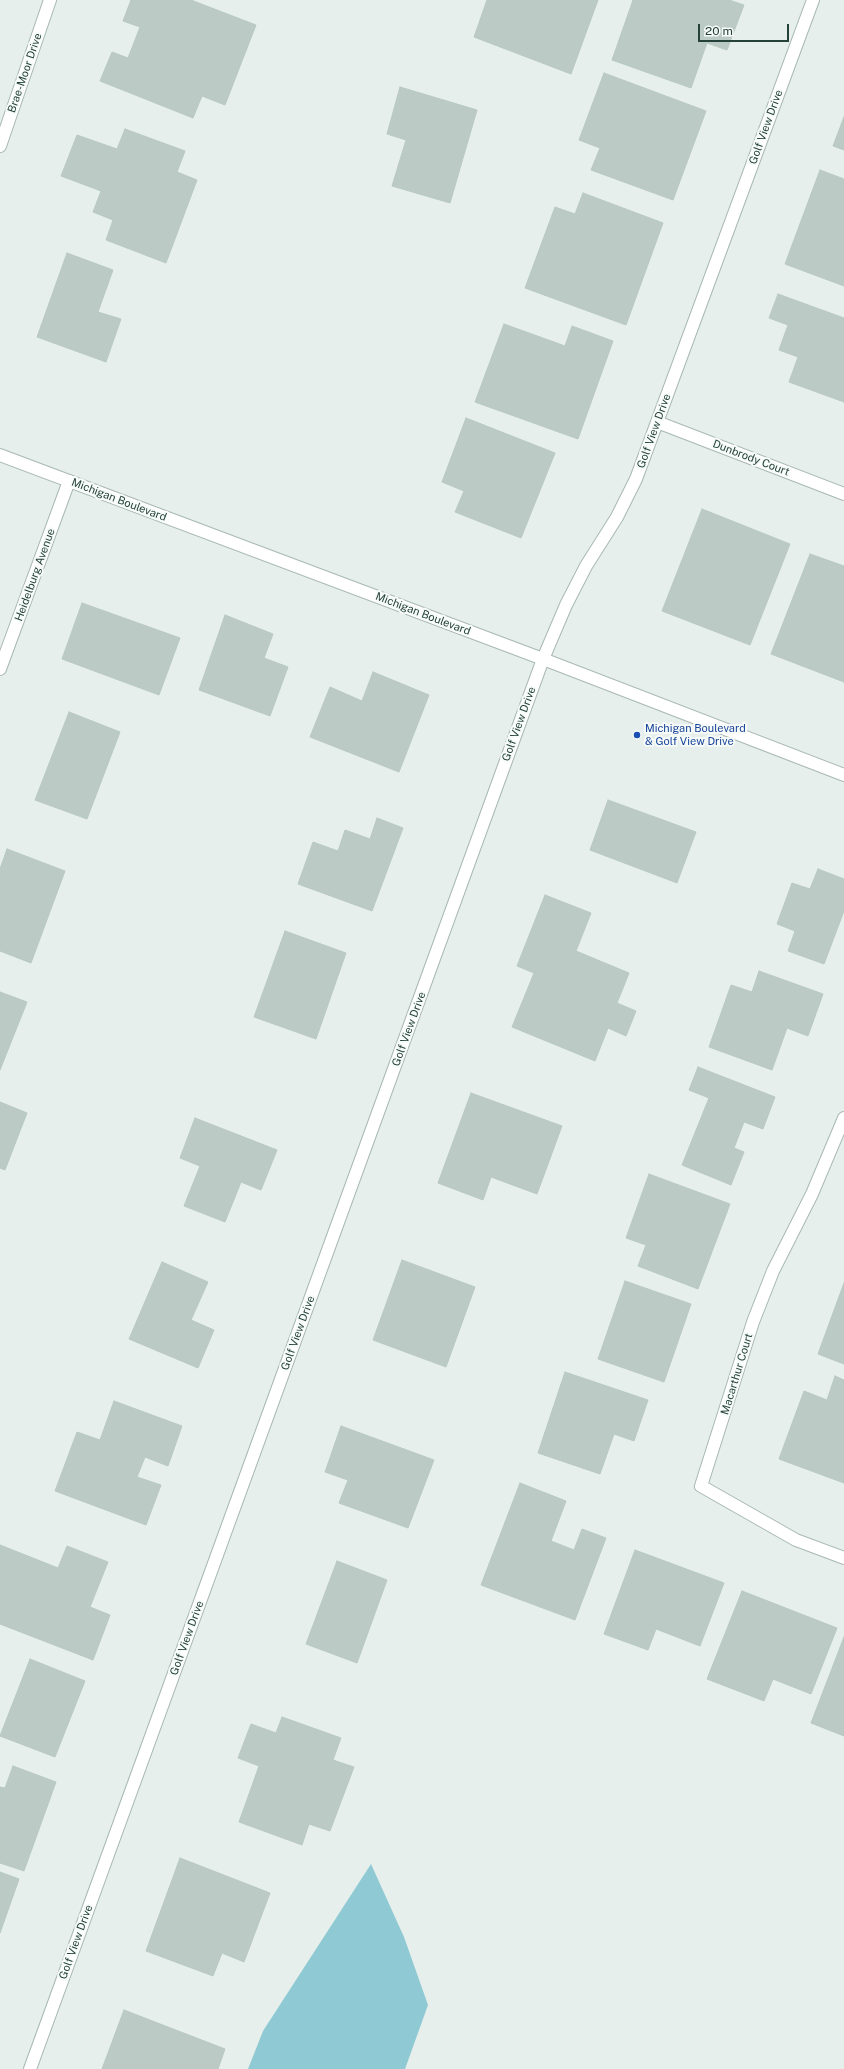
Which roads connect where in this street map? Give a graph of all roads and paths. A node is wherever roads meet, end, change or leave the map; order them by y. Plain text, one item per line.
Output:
1 (50, 0) edge
2 (812, 0) edge
3 (0, 146) edge
4 (657, 422) junction
5 (0, 455) edge
6 (69, 481) junction
7 (844, 494) edge
8 (543, 659) junction
9 (0, 669) edge
10 (844, 775) edge
11 (844, 1118) edge
12 (844, 1558) edge
13 (30, 2069) edge

1 - 3 street, Brae-Moor Drive
2 - 4 street, Golf View Drive
4 - 7 street, Dunbrody Court
4 - 8 street, Golf View Drive
5 - 6 street, Michigan Boulevard
6 - 8 street, Michigan Boulevard
6 - 9 street, Heidelburg Avenue
8 - 10 street, Michigan Boulevard
8 - 13 street, Golf View Drive
11 - 12 street, Macarthur Court

